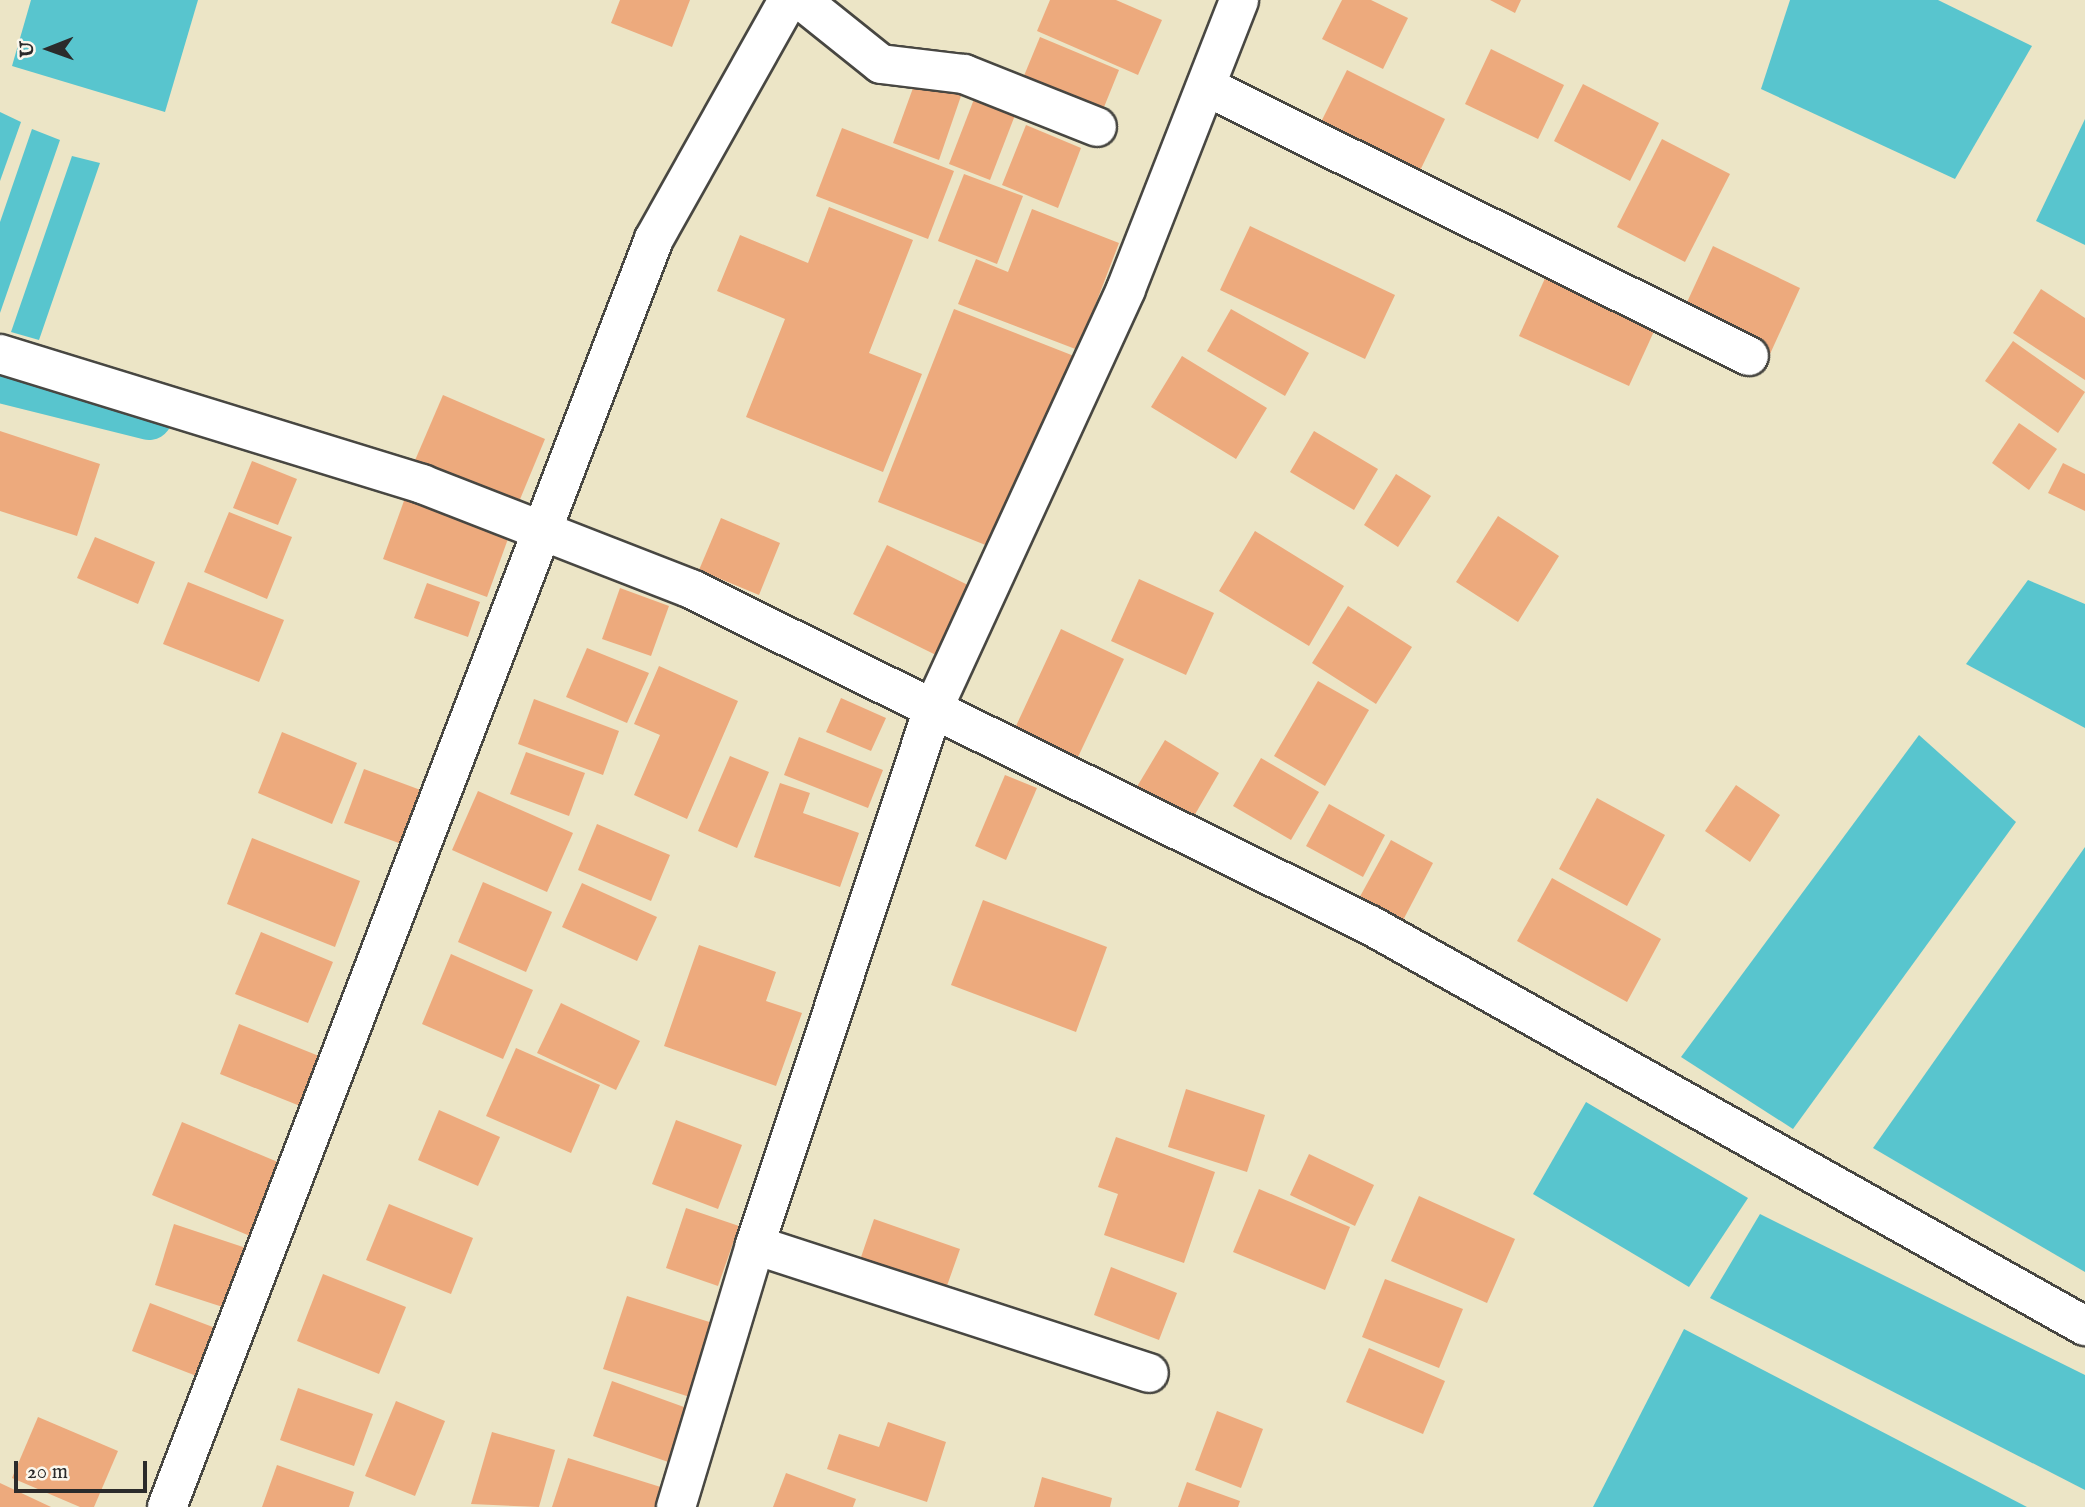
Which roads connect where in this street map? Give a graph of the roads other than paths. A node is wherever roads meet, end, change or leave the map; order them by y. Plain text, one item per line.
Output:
1 (788, 0) edge
2 (801, 0) edge
3 (1239, 0) edge
4 (1207, 87) junction
5 (1097, 127) dead end
6 (0, 354) edge
7 (1748, 356) dead end
8 (538, 533) junction
9 (933, 709) junction
10 (755, 1245) junction
11 (2085, 1326) edge
12 (1149, 1373) dead end
13 (167, 1507) edge
14 (676, 1507) edge

1 - 8 street
2 - 5 street
3 - 4 street
4 - 7 street
4 - 9 street
6 - 8 street
8 - 9 street
8 - 13 street
9 - 10 street
9 - 11 street
10 - 12 street
10 - 14 street

